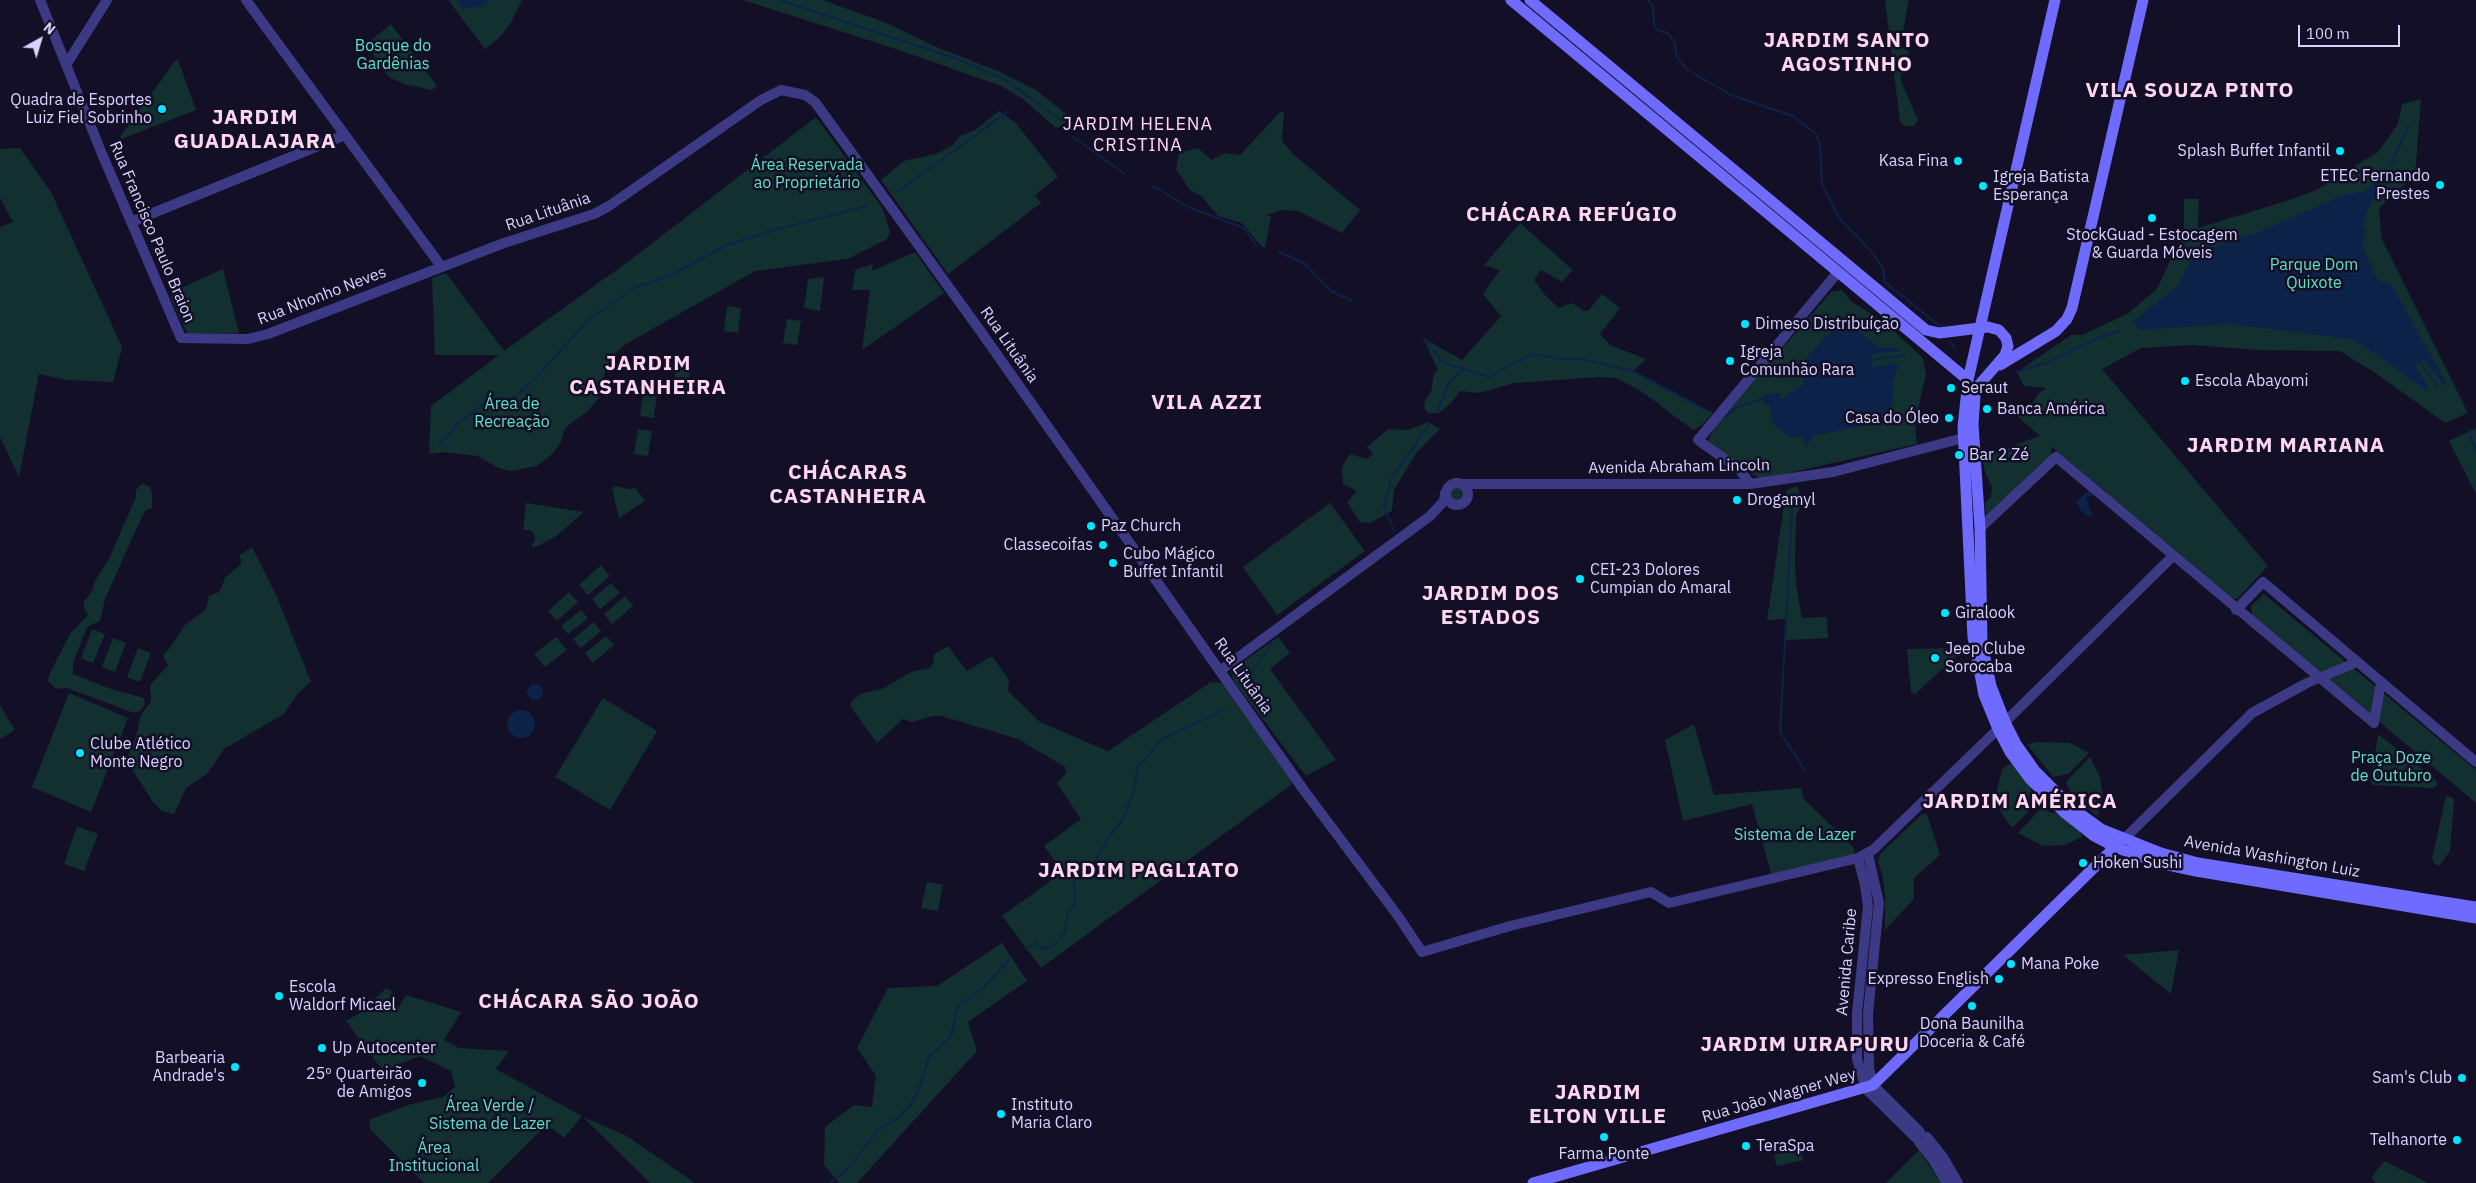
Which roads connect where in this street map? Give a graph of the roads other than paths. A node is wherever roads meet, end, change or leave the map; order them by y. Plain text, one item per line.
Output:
1 (40, 0) edge
2 (107, 0) edge
3 (2055, 0) edge
4 (2143, 0) edge
5 (1523, 2) edge
6 (248, 3) edge
7 (55, 39) junction
8 (79, 43) junction
9 (66, 65) junction
10 (345, 135) junction
11 (131, 222) junction
12 (441, 266) junction
13 (1838, 272) junction
14 (1980, 328) junction
15 (181, 338) joint
16 (1994, 369) junction
17 (1968, 380) junction
18 (1967, 437) junction
19 (1463, 484) junction
20 (1750, 484) junction
21 (1482, 486) junction
22 (1445, 495) junction
23 (1468, 496) junction
24 (1454, 505) junction
25 (1430, 516) junction
26 (1980, 528) junction
27 (2173, 556) junction
28 (2236, 610) junction
29 (2357, 662) junction
30 (1221, 670) junction
31 (2319, 678) junction
32 (2381, 682) junction
33 (2001, 725) junction
34 (2476, 762) edge
35 (2124, 839) junction
36 (2114, 847) junction
37 (1863, 856) junction
38 (2476, 907) edge
39 (2476, 918) edge
40 (1870, 1087) junction
41 (1921, 1137) junction
42 (1533, 1183) edge
43 (1947, 1183) edge
44 (1958, 1183) edge

1 - 7 street, Rua Francisco Paulo Braion
2 - 8 street
3 - 14 main road, Avenida Washington Luiz
4 - 16 main road
5 - 13 main road
5 - 14 main road
6 - 10 street
7 - 8 street
7 - 9 street, Rua Francisco Paulo Braion
8 - 9 street
9 - 11 street, Rua Francisco Paulo Braion
10 - 11 street
10 - 12 street
11 - 15 street, Rua Francisco Paulo Braion
12 - 15 street, Rua Nhonho Neves
12 - 30 street, Rua Lituânia
13 - 17 main road
13 - 20 street
14 - 16 main road, Avenida Washington Luiz
14 - 17 main road, Avenida Washington Luiz
16 - 18 main road, Avenida Washington Luiz
17 - 18 main road, Avenida Washington Luiz
18 - 20 street, Avenida Abraham Lincoln
18 - 26 main road, Avenida Washington Luiz
18 - 33 main road, Avenida Washington Luiz
19 - 21 street, Avenida Abraham Lincoln
19 - 22 street
19 - 23 street
20 - 21 street, Avenida Abraham Lincoln
21 - 23 street
22 - 24 street
22 - 25 street
23 - 24 street
24 - 25 street
25 - 30 street
26 - 27 street
26 - 33 main road, Avenida Washington Luiz
27 - 28 street
27 - 33 street
28 - 29 street
28 - 31 street
29 - 31 street, Rua João Wagner Wey
29 - 32 street
30 - 37 street, Rua Lituânia
31 - 32 street
31 - 35 street, Rua João Wagner Wey
32 - 34 street
33 - 35 main road, Avenida Washington Luiz
33 - 36 main road, Avenida Washington Luiz
33 - 37 street
35 - 36 main road, Rua João Wagner Wey
35 - 38 main road, Avenida Washington Luiz
36 - 39 main road, Avenida Washington Luiz
36 - 40 main road, Rua João Wagner Wey
37 - 40 street, Avenida Caribe
40 - 41 street, Avenida Caribe
40 - 42 main road, Rua João Wagner Wey
41 - 43 street, Avenida Caribe
41 - 44 street, Avenida Caribe

